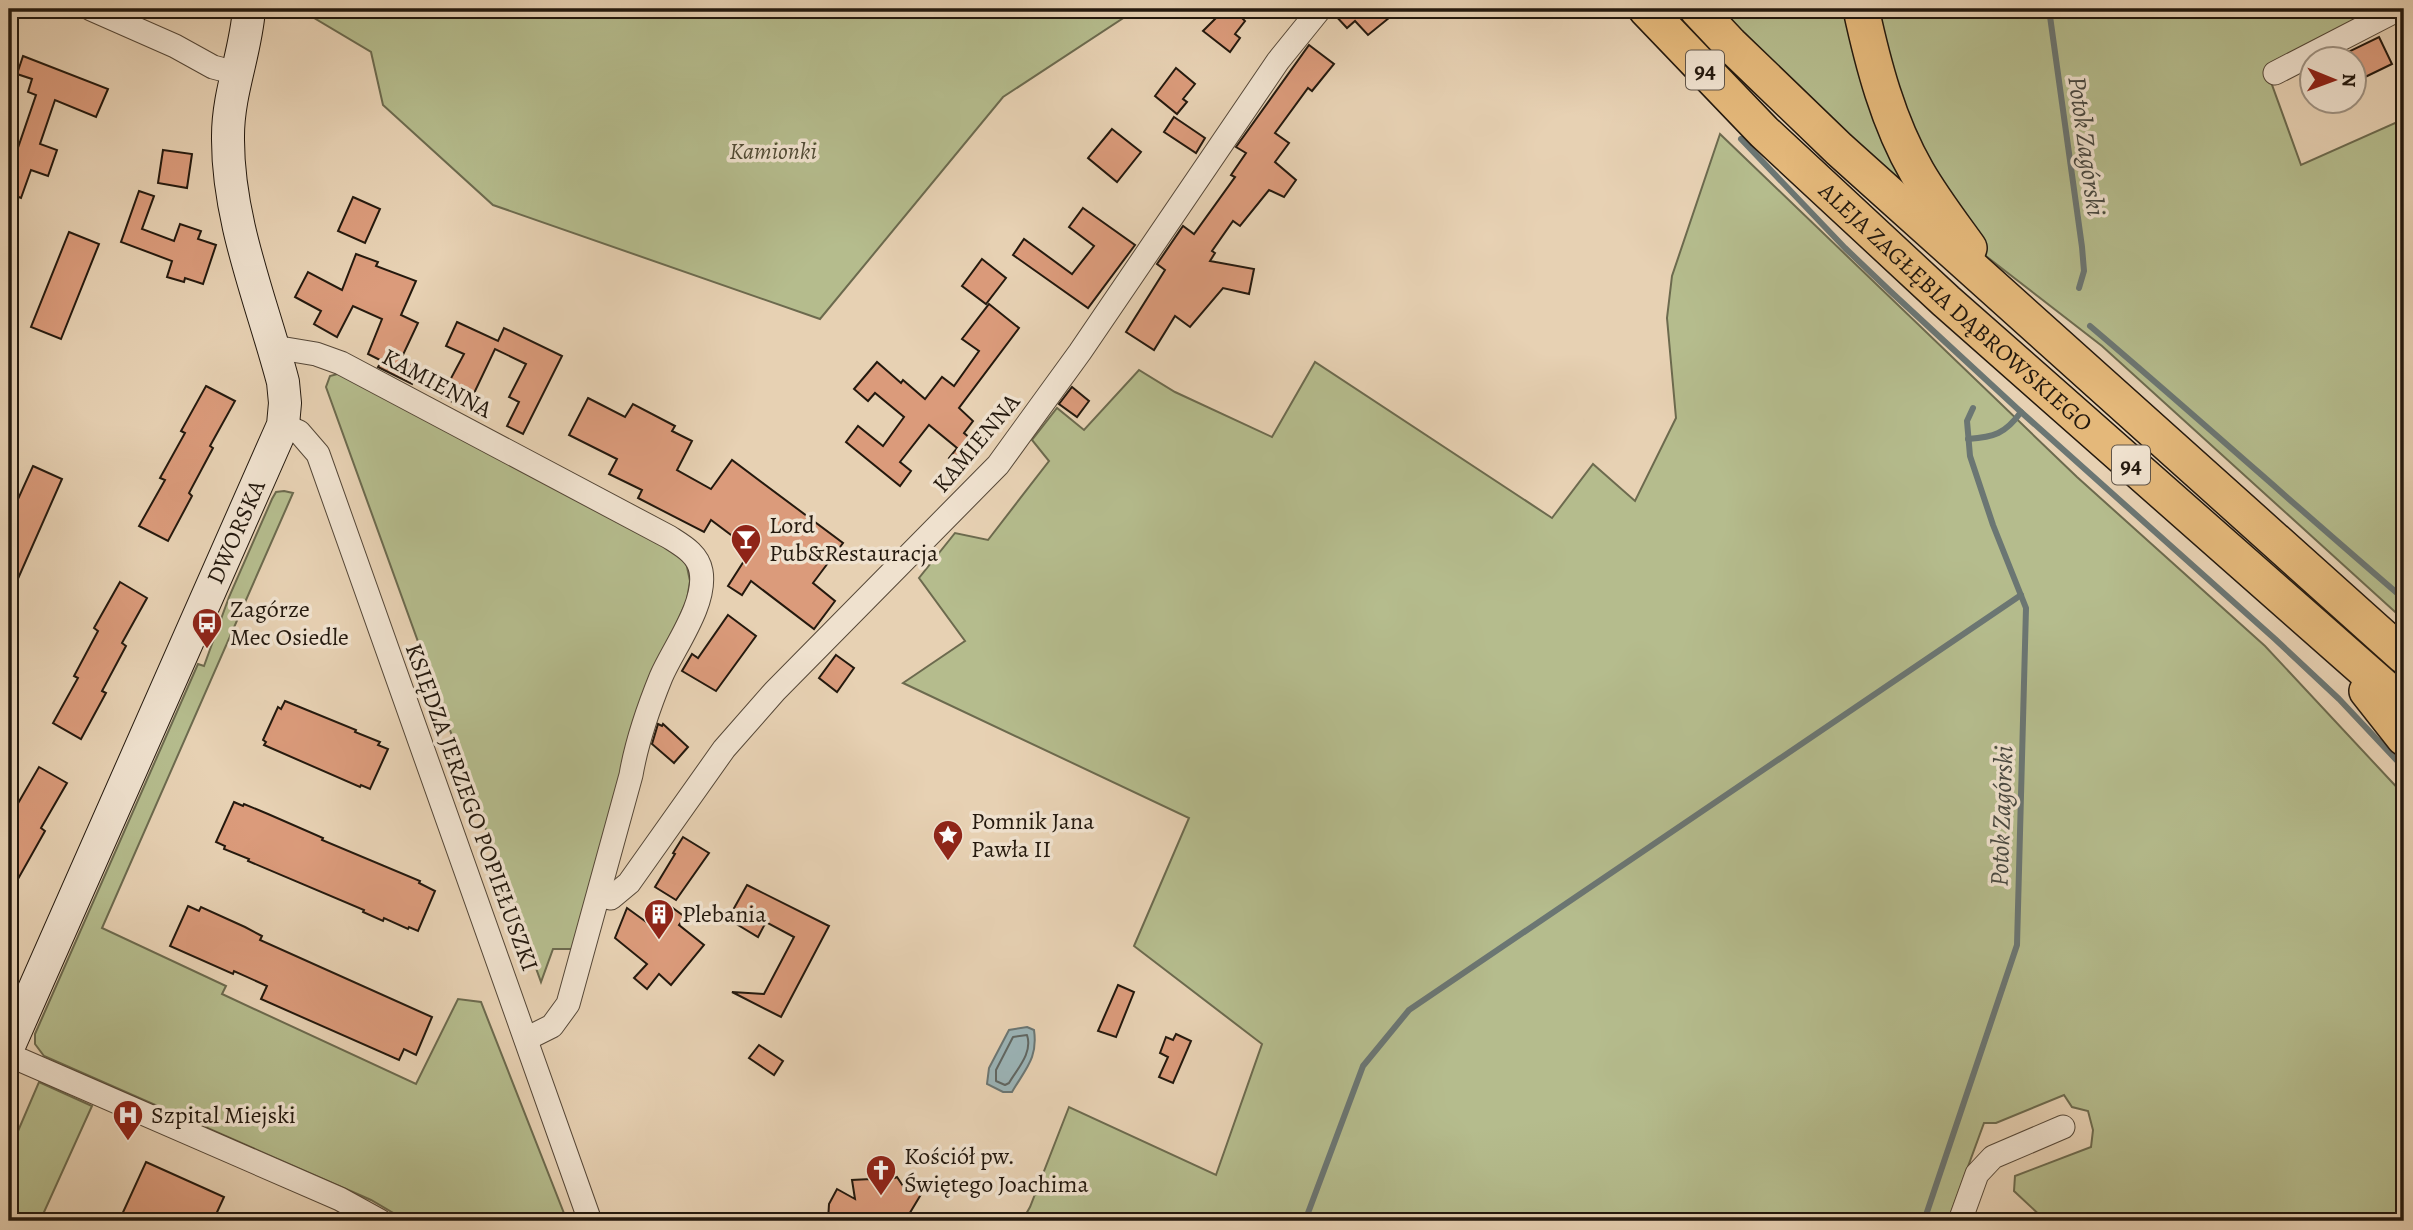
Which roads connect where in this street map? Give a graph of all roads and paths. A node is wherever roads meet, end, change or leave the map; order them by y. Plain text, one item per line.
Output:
1 (91, 9) edge
2 (249, 9) edge
3 (1320, 9) edge
4 (1646, 9) edge
5 (1697, 9) edge
6 (1861, 9) edge
7 (2399, 9) edge
8 (236, 73) junction
9 (2275, 73) dead end
10 (2000, 294) junction
11 (274, 347) junction
12 (283, 425) junction
13 (2317, 628) junction
14 (2375, 631) junction
15 (2404, 647) edge
16 (2404, 656) edge
17 (2404, 705) edge
18 (2404, 738) edge
19 (599, 895) junction
20 (526, 1039) junction
21 (9, 1046) edge
22 (9, 1055) edge
23 (2063, 1127) dead end
24 (380, 1221) edge
25 (590, 1221) edge
26 (1960, 1221) edge

1 - 8 street
2 - 8 street, DWORSKA
3 - 19 street, KAMIENNA
4 - 13 main road, ALEJA ZAGŁĘBIA DĄBROWSKIEGO / 94
5 - 10 main road, ALEJA ZAGŁĘBIA DĄBROWSKIEGO / 94
6 - 10 main road
7 - 9 street
8 - 11 street, DWORSKA
10 - 14 main road, ALEJA ZAGŁĘBIA DĄBROWSKIEGO / 94
11 - 12 street, DWORSKA
11 - 19 street, KAMIENNA
12 - 20 street, KSIĘDZA JERZEGO POPIEŁUSZKI
12 - 21 street, DWORSKA
13 - 17 main road, ALEJA ZAGŁĘBIA DĄBROWSKIEGO / 94
13 - 18 main road
14 - 15 main road
14 - 16 main road, ALEJA ZAGŁĘBIA DĄBROWSKIEGO / 94
19 - 20 street, KAMIENNA
20 - 25 street, KSIĘDZA JERZEGO POPIEŁUSZKI
22 - 24 street
23 - 26 street

